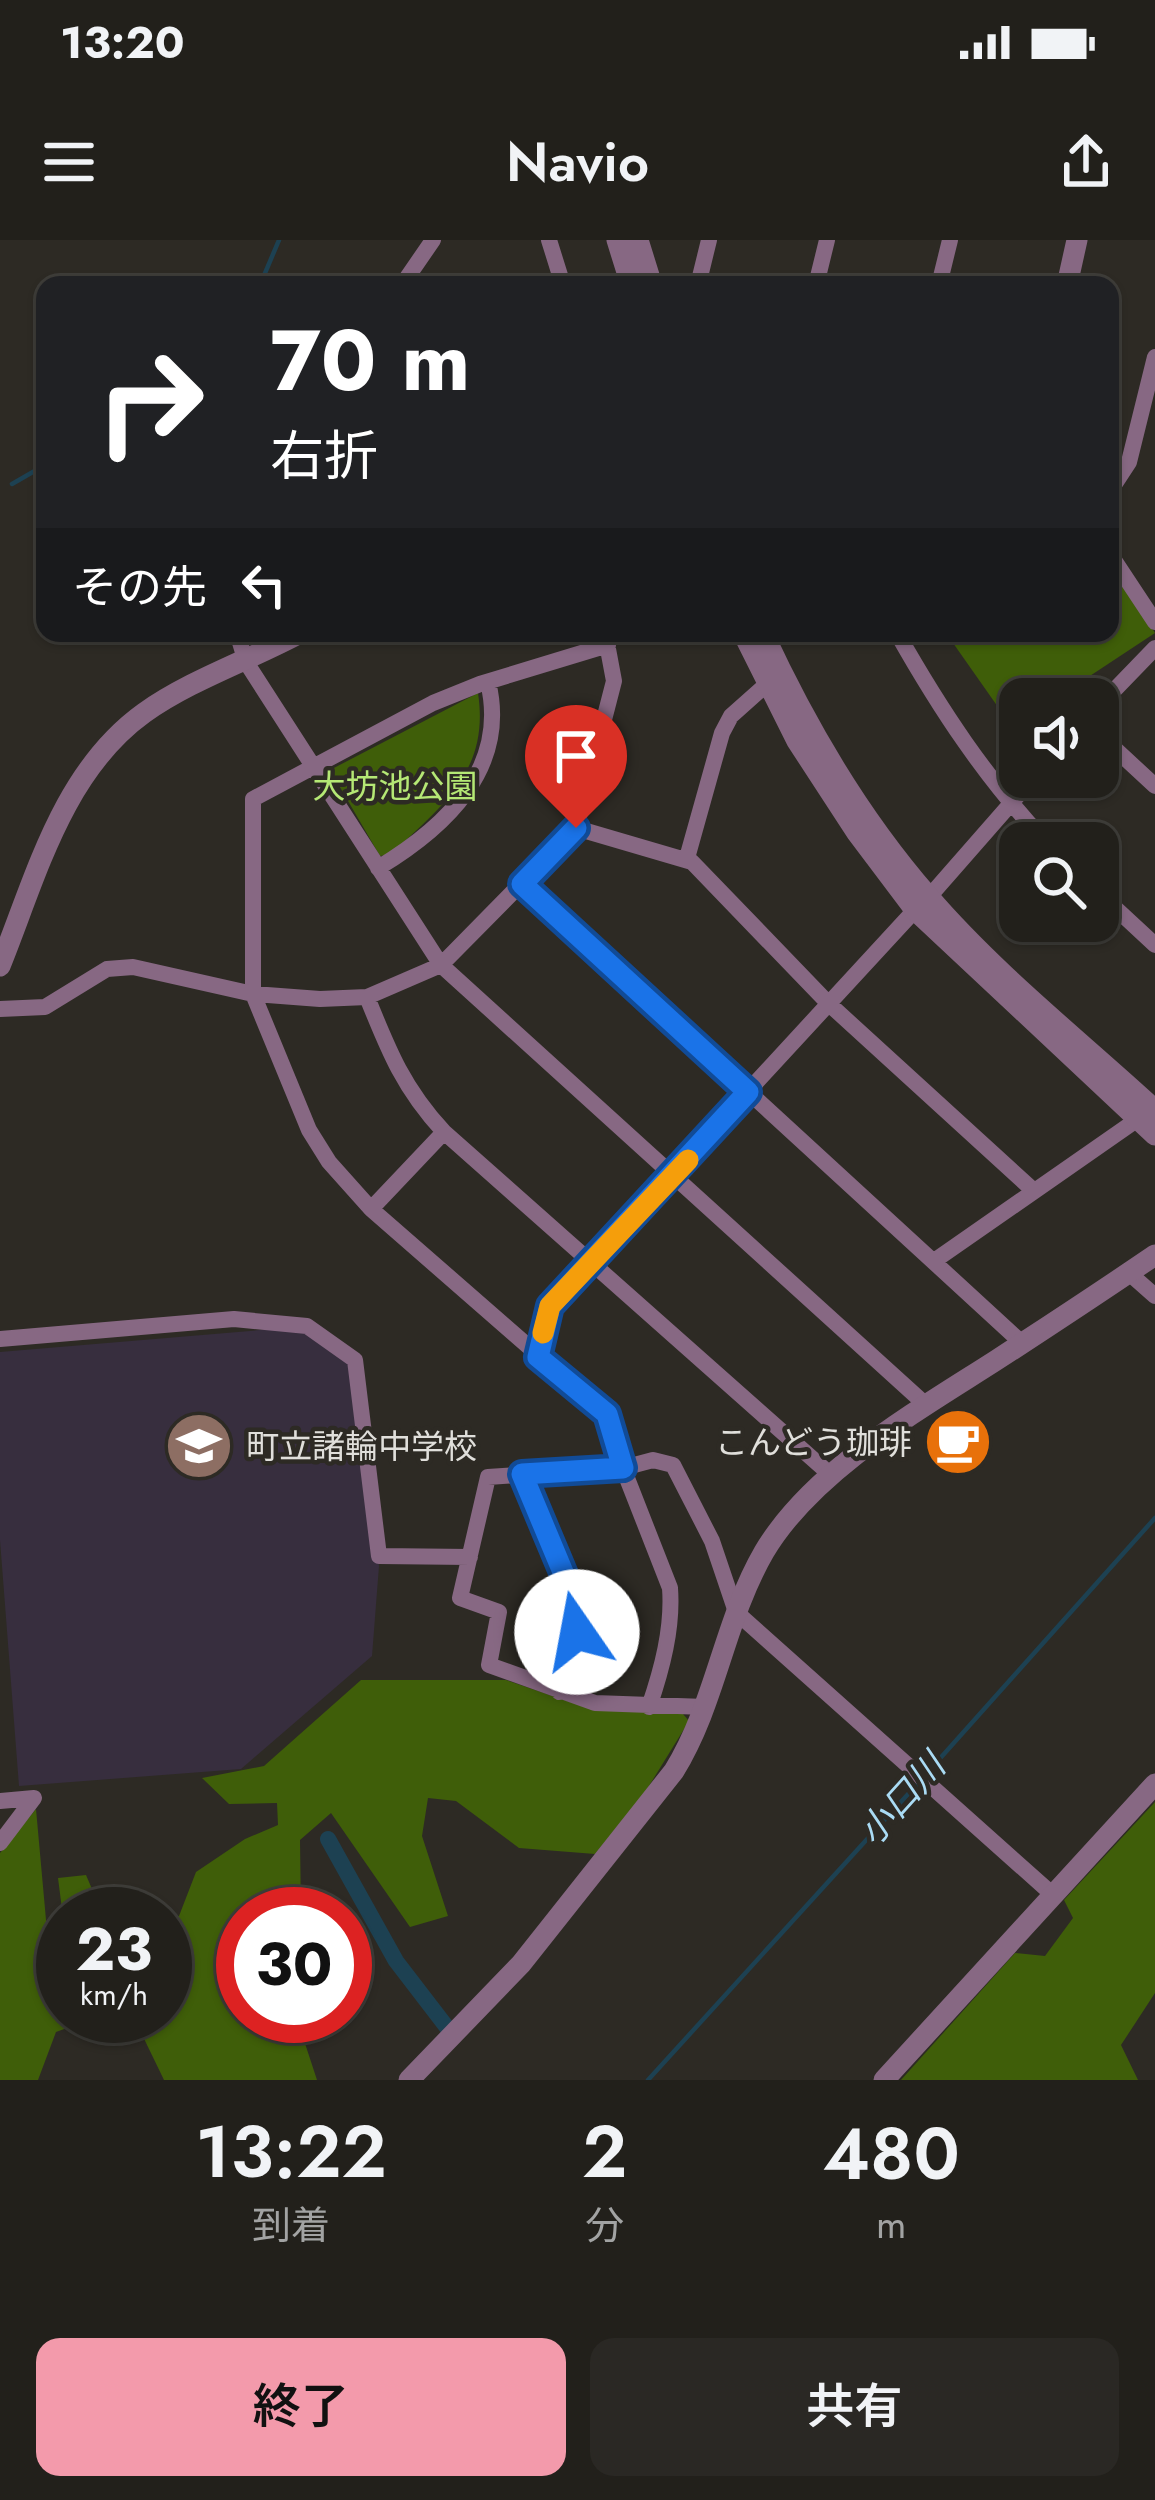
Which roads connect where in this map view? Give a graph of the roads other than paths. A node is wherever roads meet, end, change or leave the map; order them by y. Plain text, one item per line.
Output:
1 (433, 240) edge
2 (548, 240) edge
3 (617, 240) edge
4 (638, 240) edge
5 (709, 240) edge
6 (826, 240) edge
7 (950, 240) edge
8 (1077, 240) edge
9 (408, 276) edge
10 (559, 276) edge
11 (628, 276) edge
12 (649, 276) edge
13 (700, 276) edge
14 (818, 276) edge
15 (941, 276) edge
16 (1068, 276) edge
17 (1155, 357) edge
18 (1119, 477) edge
19 (1119, 568) edge
20 (1155, 622) edge
21 (240, 642) edge
22 (283, 642) edge
23 (598, 642) edge
24 (607, 642) edge
25 (746, 642) edge
26 (768, 642) edge
27 (902, 642) edge
28 (1155, 648) edge
29 (246, 662) junction
30 (488, 682) junction
31 (767, 684) junction
32 (1119, 685) edge
33 (1119, 753) edge
34 (311, 766) junction
35 (1155, 786) edge
36 (1015, 798) edge
37 (1010, 804) junction
38 (1027, 822) edge
39 (576, 828) junction
40 (687, 858) junction
41 (377, 868) junction
42 (522, 884) junction
43 (922, 904) junction
44 (1119, 912) edge
45 (1155, 945) edge
46 (441, 964) junction
47 (0, 966) edge
48 (253, 994) junction
49 (367, 998) junction
50 (828, 1003) junction
51 (0, 1009) edge
52 (748, 1092) junction
53 (1151, 1115) edge
54 (444, 1132) junction
55 (673, 1177) junction
56 (1034, 1191) junction
57 (371, 1209) junction
58 (1155, 1255) edge
59 (934, 1261) junction
60 (593, 1264) junction
61 (1129, 1273) junction
62 (1155, 1296) edge
63 (0, 1339) edge
64 (1022, 1343) junction
65 (538, 1357) junction
66 (926, 1405) junction
67 (623, 1468) junction
68 (522, 1474) junction
69 (832, 1475) junction
70 (470, 1557) junction
71 (736, 1612) junction
72 (559, 1691) junction
73 (649, 1707) junction
74 (705, 1707) junction
75 (1155, 1784) edge
76 (0, 1801) edge
77 (0, 1843) edge
78 (1052, 1894) junction
79 (409, 2080) edge
80 (884, 2080) edge

1 - 9 street
2 - 10 street
3 - 11 street
4 - 12 street
5 - 13 street
6 - 14 street
7 - 15 street
8 - 16 street
17 - 18 street
19 - 20 street
21 - 29 street
22 - 29 street
23 - 30 street
24 - 39 street
25 - 31 street
26 - 43 street
27 - 37 street
28 - 32 street
29 - 34 street
29 - 47 street
30 - 34 street
30 - 41 street
31 - 40 street
31 - 43 street
33 - 35 street
34 - 41 street
34 - 48 street
36 - 37 street
37 - 38 street
37 - 43 street
39 - 40 street
39 - 42 street
40 - 50 street
41 - 46 street
42 - 46 street
42 - 52 street
43 - 50 street
43 - 53 street
44 - 45 street
46 - 49 street
46 - 55 street
48 - 49 street
48 - 51 street
48 - 57 street
49 - 54 street
50 - 52 street
50 - 56 street
52 - 55 street
52 - 59 street
53 - 56 street
54 - 57 street
54 - 60 street
55 - 60 street
55 - 66 street
56 - 59 street
57 - 65 street
58 - 61 street
59 - 64 street
60 - 65 street
60 - 69 street
61 - 62 street
61 - 64 street
63 - 70 street
64 - 66 street
65 - 67 street
66 - 69 street
67 - 68 street
67 - 71 street
67 - 73 street
68 - 70 street
68 - 72 street
69 - 71 street
70 - 72 street
71 - 74 street
71 - 78 street
72 - 73 street
73 - 74 street
74 - 79 street
75 - 78 street
76 - 77 street
78 - 80 street

